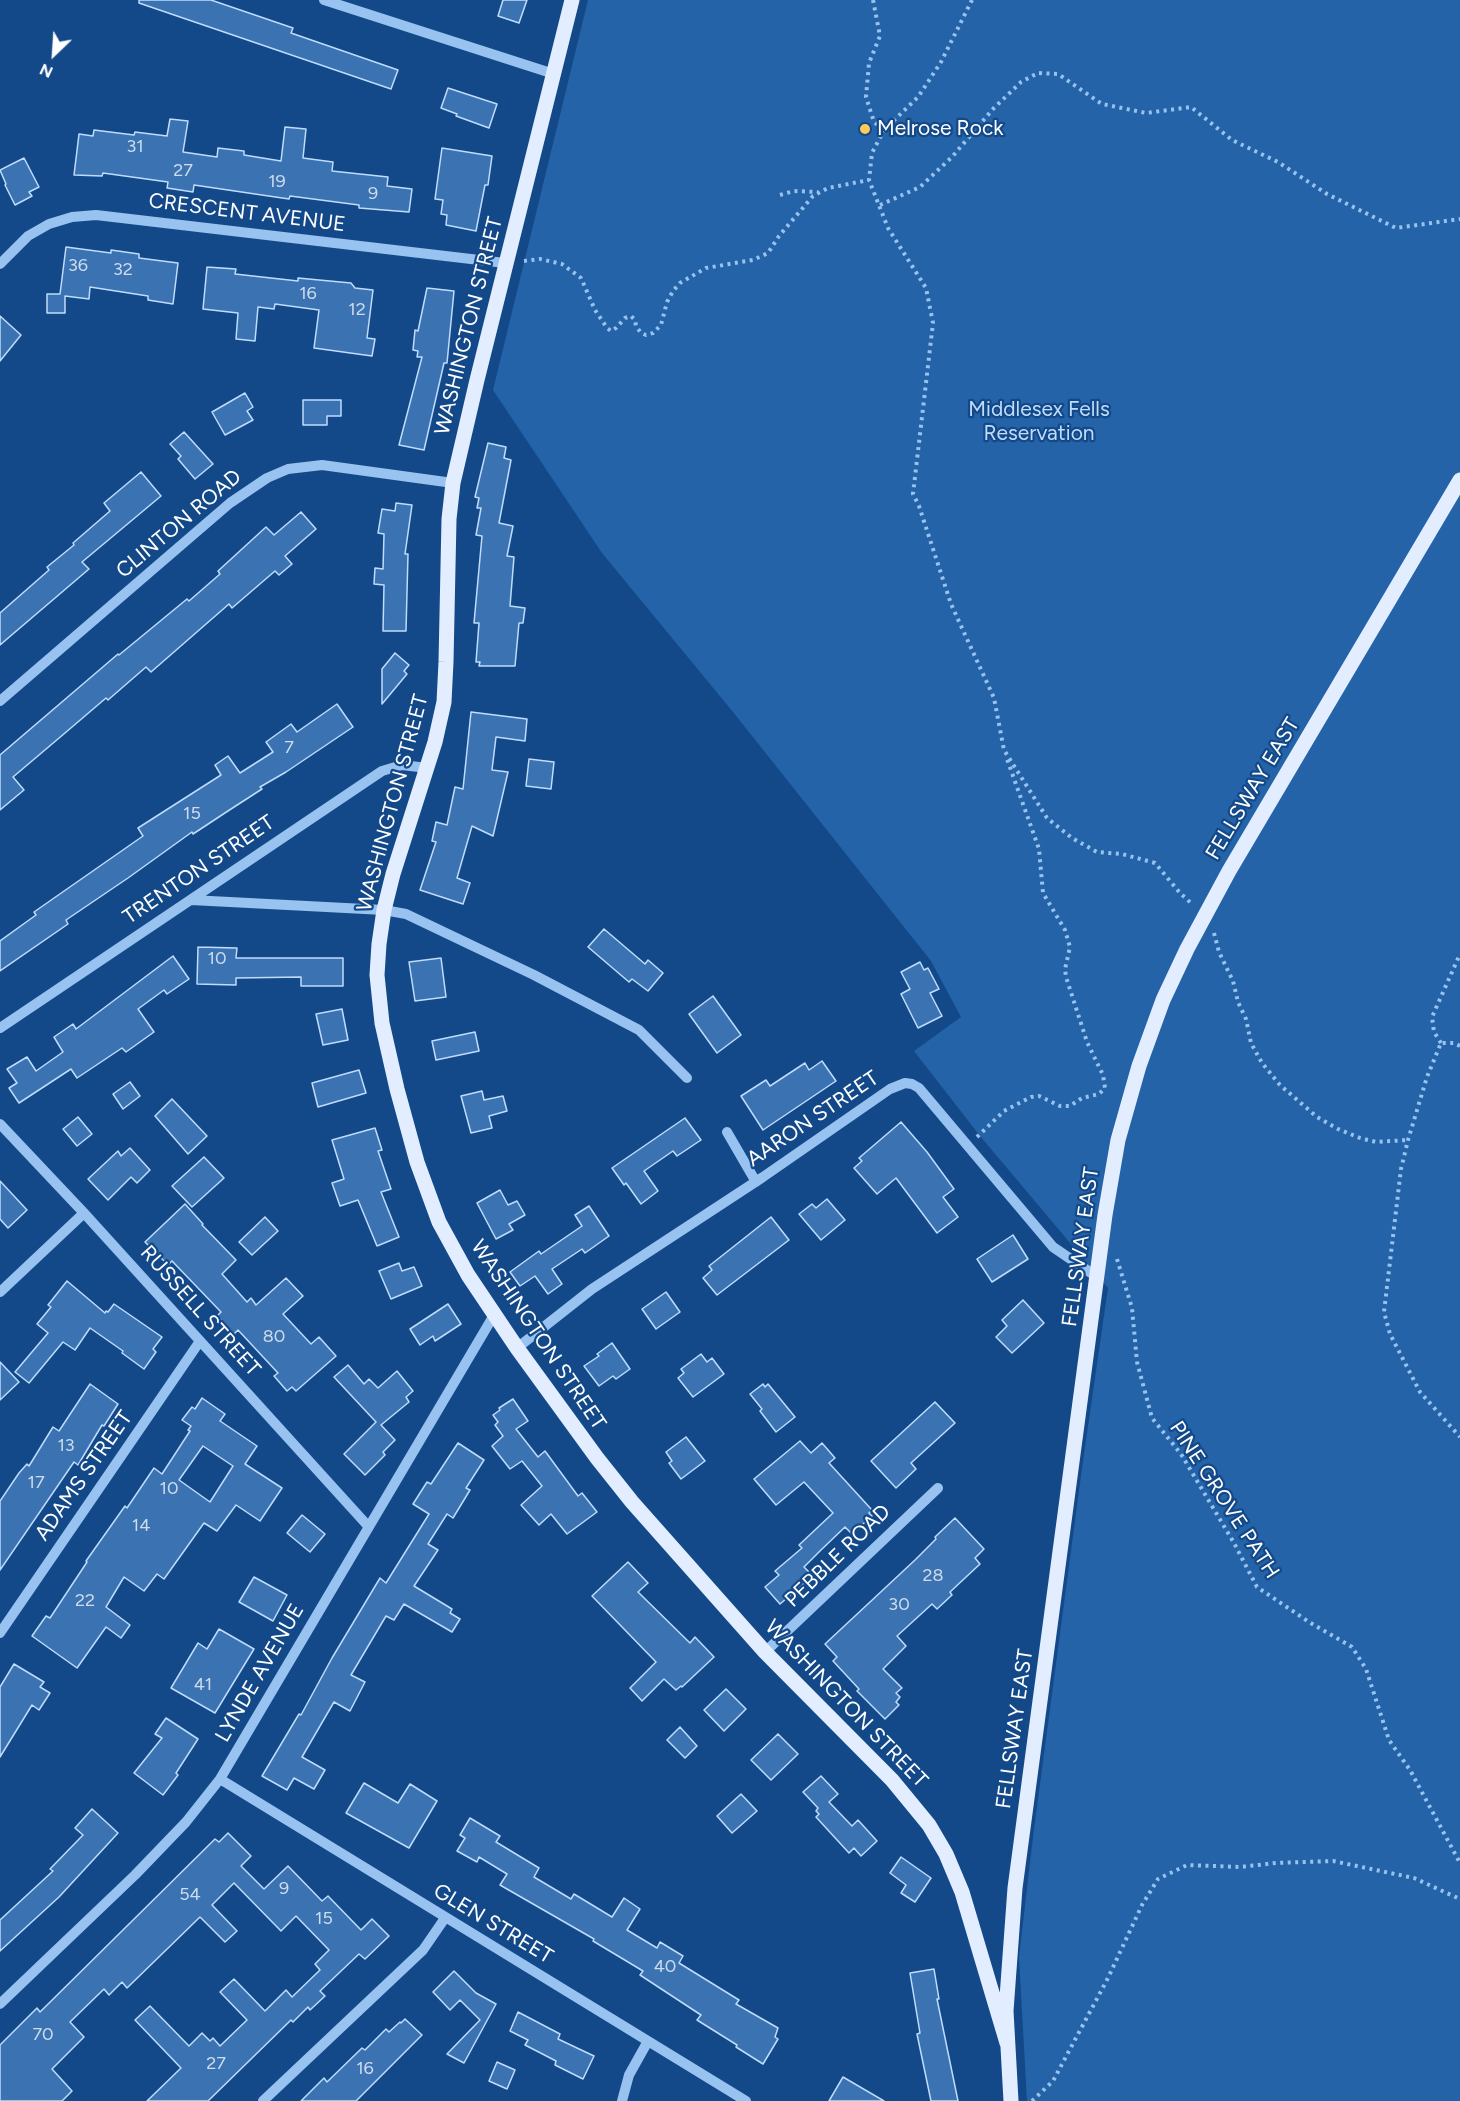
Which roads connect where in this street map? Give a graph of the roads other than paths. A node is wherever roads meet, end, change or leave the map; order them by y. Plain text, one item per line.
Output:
1 (324, 0) edge
2 (572, 0) edge
3 (554, 74) junction
4 (0, 264) edge
5 (506, 264) junction
6 (1460, 480) edge
7 (453, 483) junction
8 (0, 701) edge
9 (427, 768) junction
10 (190, 900) junction
11 (384, 910) junction
12 (0, 1028) edge
13 (687, 1078) dead end
14 (0, 1124) edge
15 (727, 1132) dead end
16 (756, 1182) junction
17 (84, 1213) junction
18 (1097, 1277) junction
19 (0, 1292) edge
20 (494, 1315) junction
21 (200, 1341) junction
22 (517, 1348) junction
23 (938, 1488) dead end
24 (368, 1526) junction
25 (0, 1634) edge
26 (765, 1652) junction
27 (220, 1779) junction
28 (445, 1918) junction
29 (0, 2004) edge
30 (648, 2041) junction
31 (1006, 2043) junction
32 (263, 2101) edge
33 (622, 2101) edge
34 (746, 2101) edge
35 (1011, 2101) edge

1 - 3 street
2 - 3 main road, WASHINGTON STREET
3 - 5 main road, WASHINGTON STREET
4 - 5 street, CRESCENT AVENUE
5 - 7 main road, WASHINGTON STREET
6 - 18 main road, FELLSWAY EAST
7 - 8 street, CLINTON ROAD
7 - 9 main road, WASHINGTON STREET
9 - 10 street, TRENTON STREET
9 - 11 main road, WASHINGTON STREET
10 - 11 street
10 - 12 street, TRENTON STREET
11 - 13 street
11 - 20 main road, WASHINGTON STREET
14 - 17 street, RUSSELL STREET
15 - 16 street
16 - 18 street, AARON STREET
16 - 22 street, AARON STREET
17 - 19 street
17 - 21 street, RUSSELL STREET
18 - 31 main road, FELLSWAY EAST
20 - 22 main road, WASHINGTON STREET
20 - 24 street, LYNDE AVENUE
21 - 24 street, RUSSELL STREET
21 - 25 street, ADAMS STREET
22 - 26 main road, WASHINGTON STREET
23 - 26 street, PEBBLE ROAD
24 - 27 street, LYNDE AVENUE
26 - 31 main road, WASHINGTON STREET
27 - 28 street, GLEN STREET
27 - 29 street, LYNDE AVENUE
28 - 30 street, GLEN STREET
28 - 32 street
30 - 33 street
30 - 34 street, GLEN STREET
31 - 35 main road, FELLSWAY EAST

